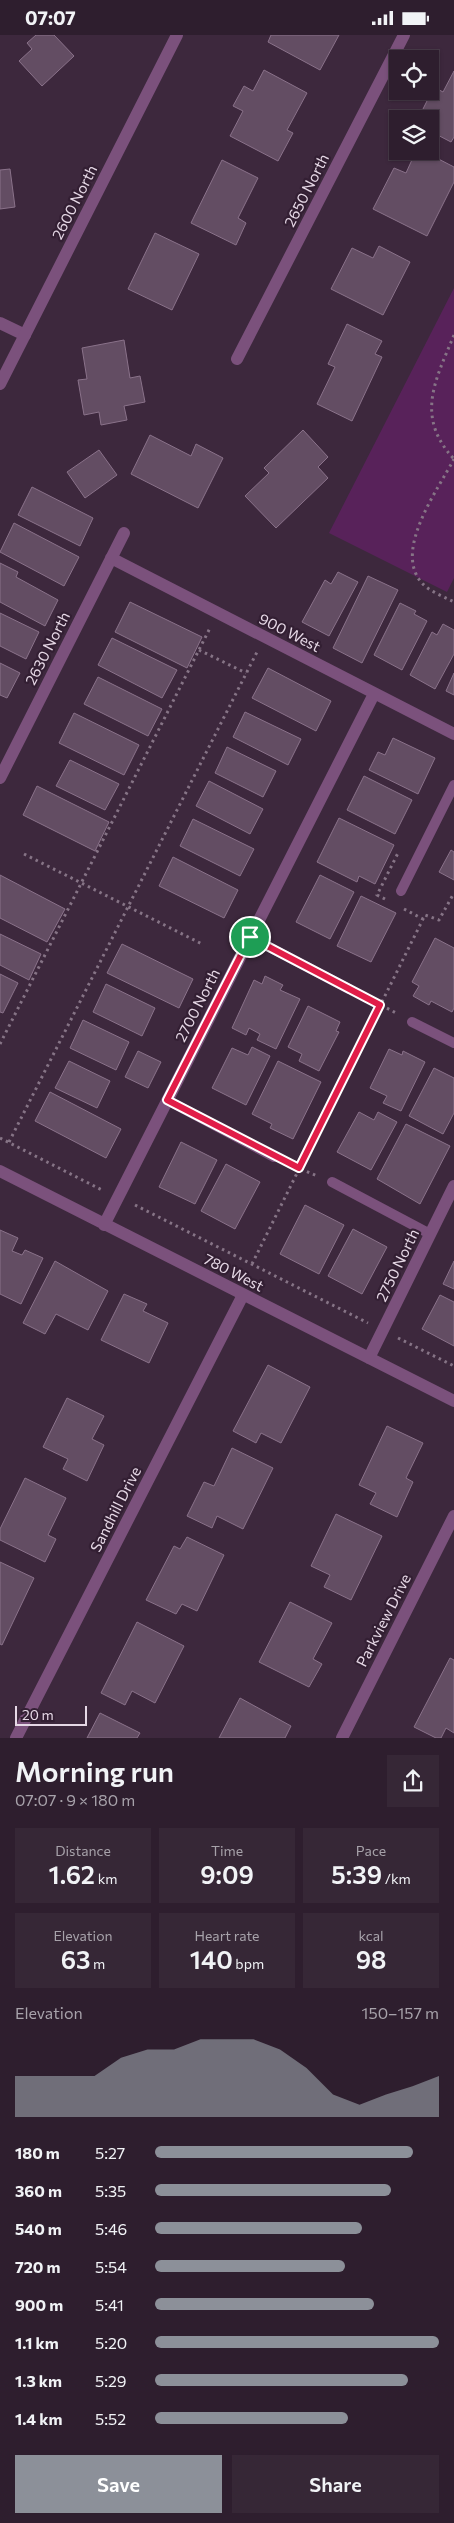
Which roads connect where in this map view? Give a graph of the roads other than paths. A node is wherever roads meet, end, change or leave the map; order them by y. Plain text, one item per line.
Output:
1 (177, 35) edge
2 (404, 35) edge
3 (0, 323) edge
4 (25, 335) junction
5 (237, 359) dead end
6 (0, 384) edge
7 (124, 533) dead end
8 (111, 558) junction
9 (374, 694) junction
10 (454, 734) edge
11 (0, 778) edge
12 (454, 785) edge
13 (400, 891) dead end
14 (250, 937) junction
15 (349, 989) road end
16 (412, 1021) road end
17 (454, 1043) edge
18 (167, 1100) junction
19 (274, 1157) road end
20 (0, 1171) edge
21 (332, 1183) road end
22 (454, 1186) edge
23 (104, 1225) junction
24 (430, 1234) junction
25 (243, 1295) junction
26 (369, 1358) junction
27 (454, 1401) edge
28 (454, 1516) edge
29 (16, 1738) edge
30 (342, 1738) edge

1 - 4 street, 2600 North
2 - 5 street, 2650 North
3 - 4 street
4 - 6 street, 2600 North
7 - 8 street, 2630 North
8 - 9 street, 900 West
8 - 11 street, 2630 North
9 - 10 street, 900 West
9 - 14 street, 2700 North
12 - 13 lane
14 - 15 lane
14 - 18 street, 2700 North
16 - 17 lane
18 - 19 lane
18 - 23 street, 2700 North
20 - 23 street, 780 West
21 - 24 lane
22 - 24 street, 2750 North
23 - 25 street, 780 West
24 - 26 street, 2750 North
25 - 26 street, 780 West
25 - 29 street, Sandhill Drive
26 - 27 street, 780 West
28 - 30 street, Parkview Drive

